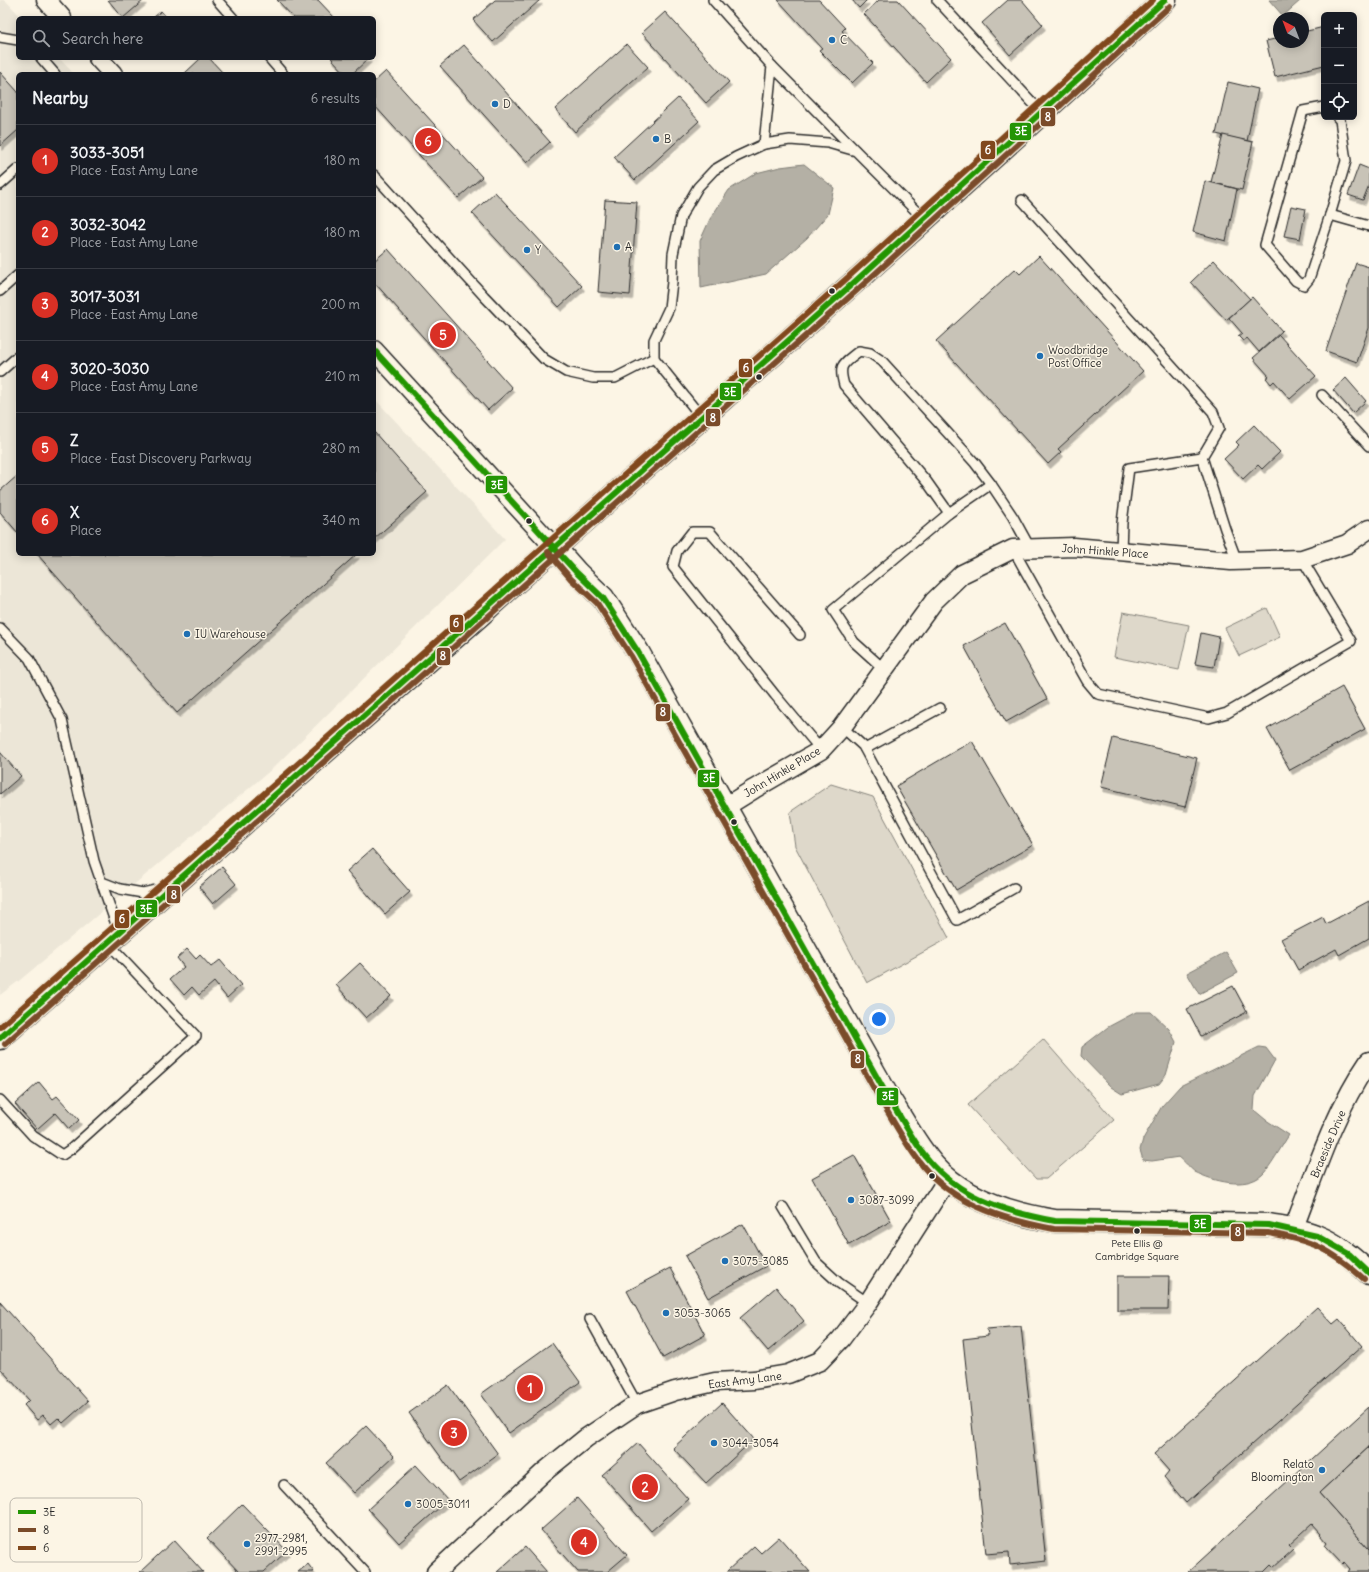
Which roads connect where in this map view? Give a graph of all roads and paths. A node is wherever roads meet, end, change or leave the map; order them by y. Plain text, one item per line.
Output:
1 (46, 0) edge
2 (217, 0) edge
3 (713, 0) edge
4 (937, 0) edge
5 (1165, 0) edge
6 (60, 16) edge
7 (231, 16) edge
8 (0, 37) edge
9 (16, 40) edge
10 (43, 60) edge
11 (100, 60) edge
12 (271, 60) edge
13 (772, 66) junction
14 (53, 72) edge
15 (111, 72) edge
16 (281, 72) edge
17 (1321, 108) edge
18 (1042, 113) junction
19 (1340, 120) edge
20 (764, 144) junction
21 (856, 151) junction
22 (16, 171) edge
23 (376, 177) edge
24 (0, 185) edge
25 (1022, 200) dead end
26 (1330, 216) junction
27 (924, 220) junction
28 (1369, 226) edge
29 (16, 277) edge
30 (0, 291) edge
31 (376, 352) edge
32 (16, 358) edge
33 (654, 358) junction
34 (0, 372) edge
35 (1322, 395) dead end
36 (702, 418) junction
37 (1369, 446) edge
38 (1202, 457) junction
39 (991, 484) junction
40 (949, 513) junction
41 (1369, 529) edge
42 (554, 547) junction
43 (1021, 548) junction
44 (1121, 551) junction
45 (1302, 559) junction
46 (1237, 561) junction
47 (0, 628) edge
48 (800, 635) dead end
49 (884, 670) junction
50 (940, 708) dead end
51 (842, 727) junction
52 (865, 749) junction
53 (821, 750) junction
54 (725, 808) junction
55 (102, 882) junction
56 (172, 886) junction
57 (1014, 888) dead end
58 (114, 938) junction
59 (0, 1038) edge
60 (1369, 1061) edge
61 (0, 1100) edge
62 (948, 1178) junction
63 (783, 1207) dead end
64 (1293, 1230) junction
65 (1369, 1273) edge
66 (868, 1303) junction
67 (590, 1319) dead end
68 (637, 1404) junction
69 (284, 1485) dead end
70 (365, 1572) edge
71 (436, 1572) edge

1 - 6 street
2 - 7 lane
3 - 13 lane
4 - 18 lane
5 - 18 main road
8 - 9 lane
10 - 14 lane
11 - 15 street
12 - 16 lane
13 - 20 lane
13 - 21 lane
17 - 26 lane
18 - 27 main road
19 - 26 lane
20 - 21 lane
20 - 33 lane
21 - 27 lane
22 - 24 lane
23 - 33 lane
25 - 38 lane
26 - 28 lane
27 - 36 main road
29 - 30 lane
31 - 42 street
32 - 34 lane
33 - 36 lane
35 - 37 lane
36 - 42 main road
38 - 44 lane
38 - 46 lane
39 - 40 lane
39 - 40 lane
39 - 43 lane
40 - 49 lane
41 - 45 street, John Hinkle Place
42 - 54 main road
42 - 56 main road
43 - 44 street, John Hinkle Place
43 - 45 lane
43 - 49 street, John Hinkle Place
44 - 46 street, John Hinkle Place
45 - 46 street, John Hinkle Place
47 - 55 lane
48 - 53 lane
49 - 51 street, John Hinkle Place
50 - 52 lane
51 - 52 lane
51 - 53 street, John Hinkle Place
52 - 57 lane
53 - 54 street, John Hinkle Place
54 - 62 main road
55 - 56 lane
55 - 58 lane
56 - 58 main road
58 - 59 main road
58 - 61 lane
60 - 64 street, Braeside Drive
62 - 64 main road
62 - 66 street, East Amy Lane
63 - 66 lane
64 - 65 main road
66 - 68 street, East Amy Lane
67 - 68 lane
68 - 71 street, East Amy Lane
69 - 70 lane

